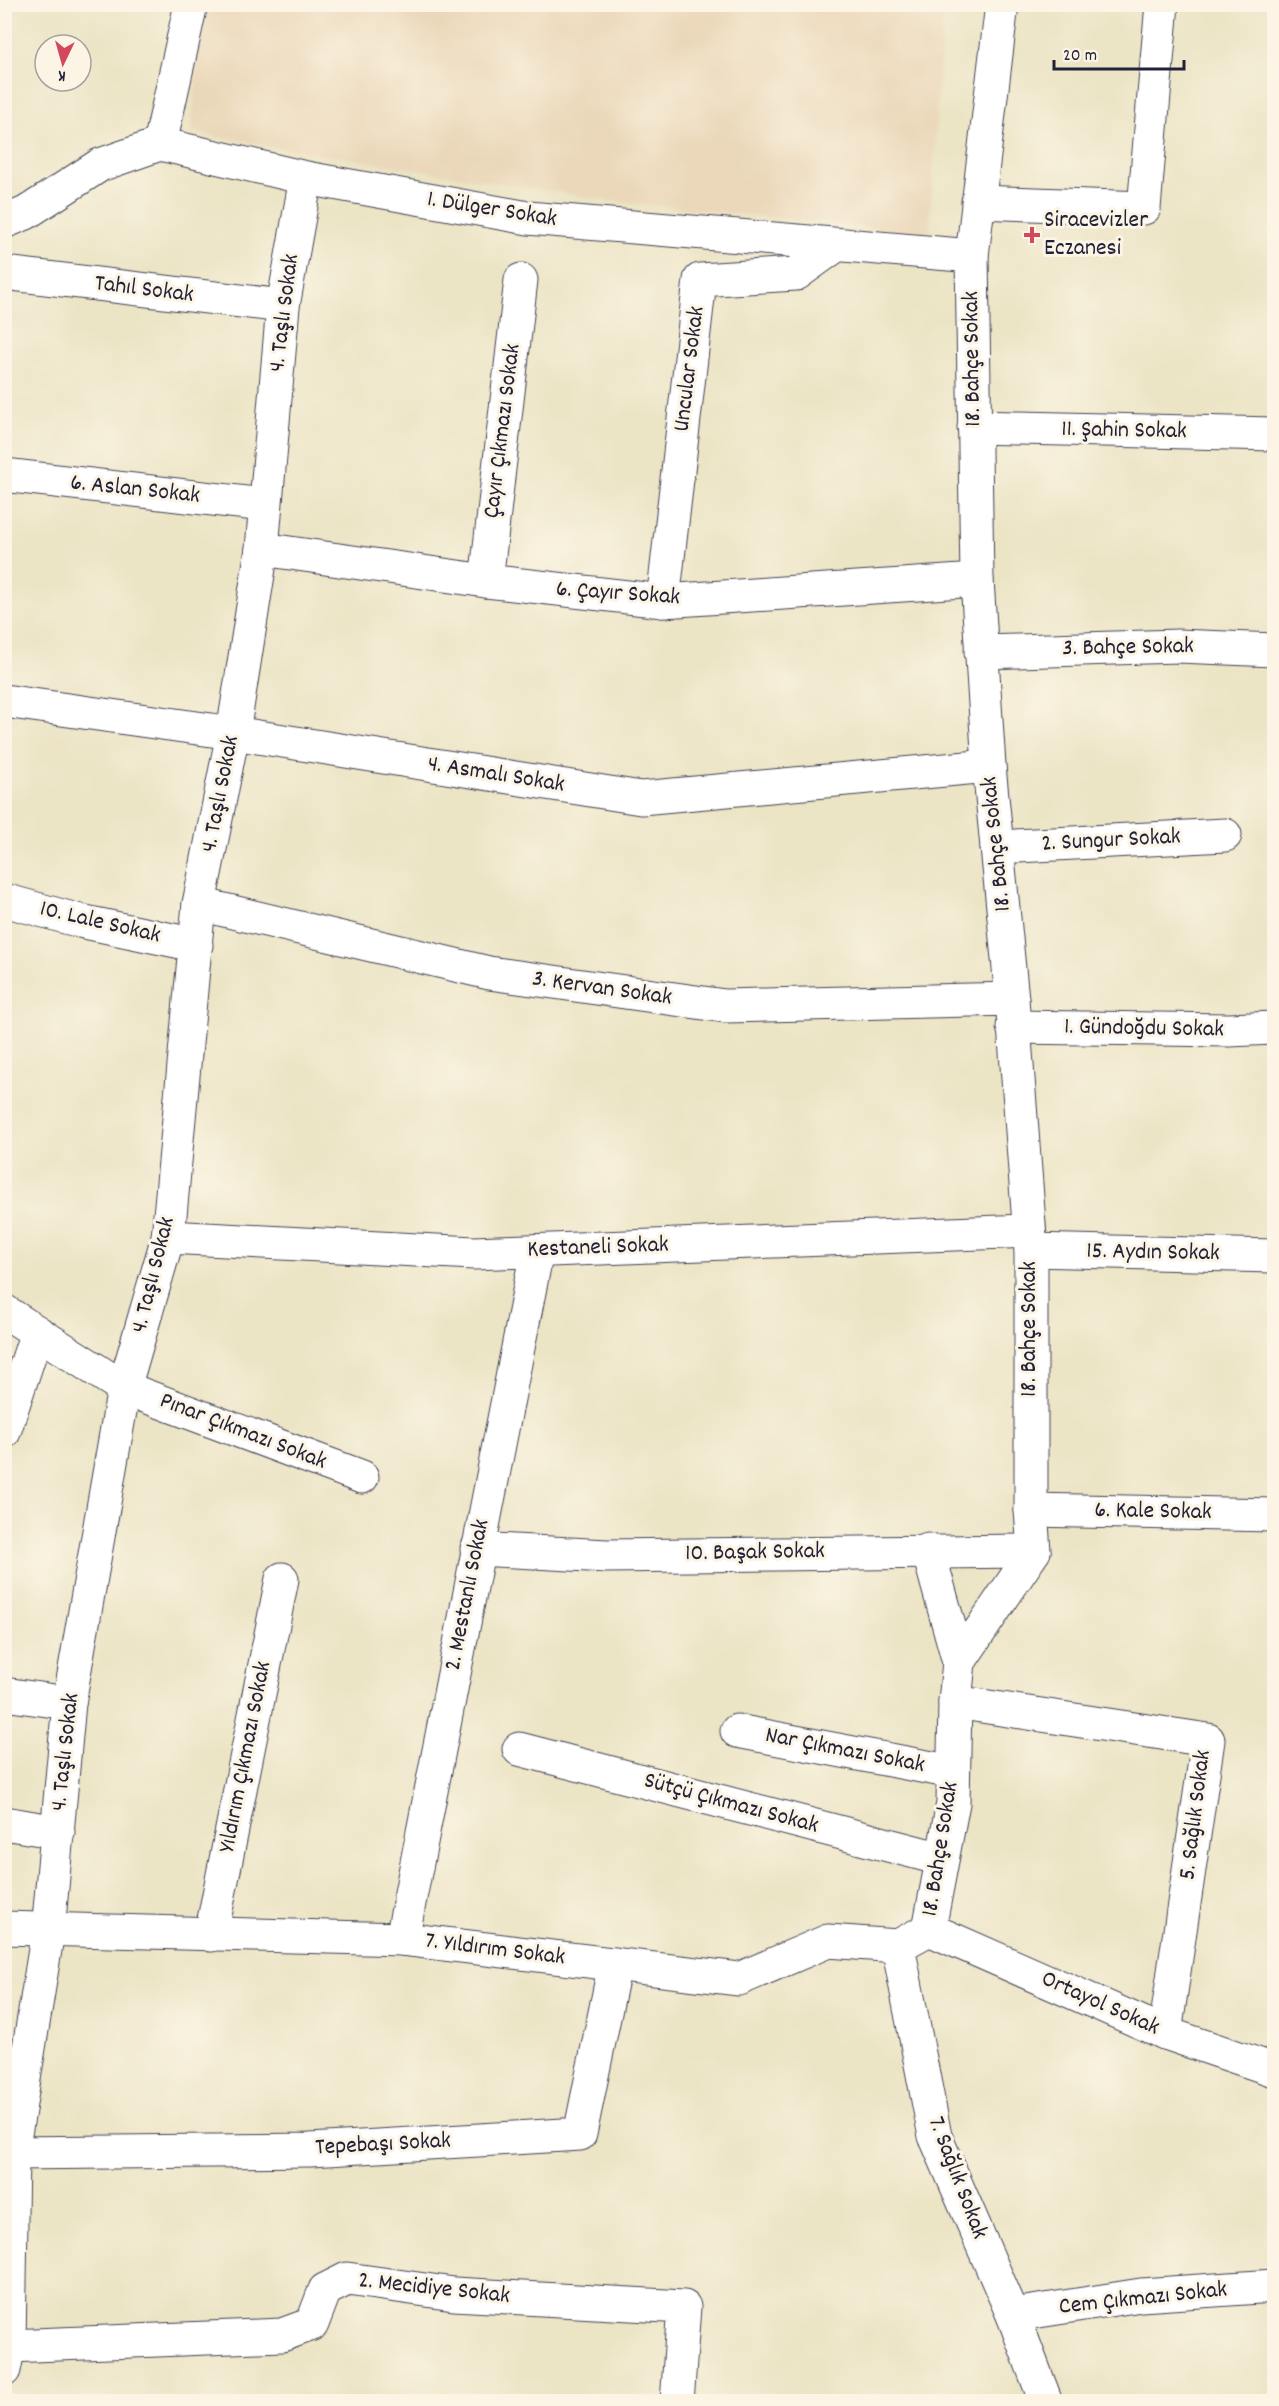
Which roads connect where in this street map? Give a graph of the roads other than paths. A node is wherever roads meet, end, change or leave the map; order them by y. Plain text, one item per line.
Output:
1 (191, 4) edge
2 (1002, 4) edge
3 (1162, 4) edge
4 (160, 144) junction
5 (306, 178) junction
6 (978, 202) junction
7 (4, 222) edge
8 (835, 246) junction
9 (972, 256) junction
10 (4, 273) edge
11 (521, 280) dead end
12 (283, 306) junction
13 (974, 427) junction
14 (1275, 434) edge
15 (4, 475) edge
16 (265, 505) junction
17 (262, 549) junction
18 (976, 580) junction
19 (486, 581) junction
20 (663, 601) junction
21 (1275, 650) edge
22 (981, 652) junction
23 (4, 701) edge
24 (233, 733) junction
25 (989, 766) junction
26 (1225, 835) dead end
27 (997, 847) junction
28 (4, 900) edge
29 (200, 904) junction
30 (196, 945) junction
31 (1013, 1013) junction
32 (1275, 1028) edge
33 (168, 1237) junction
34 (1029, 1240) junction
35 (537, 1251) junction
36 (1275, 1256) edge
37 (4, 1311) edge
38 (37, 1332) junction
39 (124, 1388) junction
40 (4, 1432) edge
41 (362, 1477) dead end
42 (1031, 1510) junction
43 (1275, 1515) edge
44 (477, 1549) junction
45 (928, 1550) junction
46 (1034, 1551) junction
47 (282, 1579) dead end
48 (959, 1662) junction
49 (4, 1695) edge
50 (955, 1702) junction
51 (69, 1703) junction
52 (737, 1731) dead end
53 (519, 1749) dead end
54 (953, 1772) junction
55 (4, 1823) edge
56 (58, 1832) junction
57 (942, 1859) junction
58 (4, 1928) edge
59 (929, 1929) junction
60 (48, 1930) junction
61 (211, 1935) junction
62 (402, 1939) junction
63 (898, 1946) junction
64 (615, 1964) junction
65 (1166, 2033) junction
66 (1275, 2070) edge
67 (12, 2153) junction
68 (1275, 2286) edge
69 (1013, 2315) junction
70 (6, 2353) edge
71 (677, 2402) edge
72 (1046, 2402) edge

1 - 4 street
2 - 6 street, 18. Bahçe Sokak
3 - 6 street
4 - 5 street, 1. Dülger Sokak
4 - 7 street
5 - 8 street, 1. Dülger Sokak
5 - 12 street, 4. Taşlı Sokak
6 - 9 street, 18. Bahçe Sokak
8 - 9 street, 1. Dülger Sokak
8 - 20 street, Uncular Sokak
9 - 13 street, 18. Bahçe Sokak
10 - 12 street, Tahıl Sokak
11 - 19 street, Çayır Çıkmazı Sokak
12 - 16 street, 4. Taşlı Sokak
13 - 14 street, 11. Şahin Sokak
13 - 18 street, 18. Bahçe Sokak
15 - 16 street, 6. Aslan Sokak
16 - 17 street, 4. Taşlı Sokak
17 - 19 street, 6. Çayır Sokak
17 - 24 street, 4. Taşlı Sokak
18 - 20 street, 6. Çayır Sokak
18 - 22 street, 18. Bahçe Sokak
19 - 20 street, 6. Çayır Sokak
21 - 22 street, 3. Bahçe Sokak
22 - 25 street, 18. Bahçe Sokak
23 - 24 street, 4. Asmalı Sokak
24 - 25 street, 4. Asmalı Sokak
24 - 29 street, 4. Taşlı Sokak
25 - 27 street, 18. Bahçe Sokak
26 - 27 street, 2. Sungur Sokak
27 - 31 street, 18. Bahçe Sokak
28 - 30 street, 10. Lale Sokak
29 - 30 street, 4. Taşlı Sokak
29 - 31 street, 3. Kervan Sokak
30 - 33 street, 4. Taşlı Sokak
31 - 32 street, 1. Gündoğdu Sokak
31 - 34 street, 18. Bahçe Sokak
33 - 35 street, Kestaneli Sokak
33 - 39 street, 4. Taşlı Sokak
34 - 35 street, Kestaneli Sokak
34 - 36 street, 15. Aydın Sokak
34 - 42 street, 18. Bahçe Sokak
35 - 44 street, 2. Mestanlı Sokak
37 - 38 street, Pınar Çıkmazı Sokak
38 - 39 street, Pınar Çıkmazı Sokak
38 - 40 street
39 - 41 street, Pınar Çıkmazı Sokak
39 - 51 street, 4. Taşlı Sokak
42 - 43 street, 6. Kale Sokak
42 - 46 street, 18. Bahçe Sokak
44 - 45 street, 10. Başak Sokak
44 - 62 street, 2. Mestanlı Sokak
45 - 46 street, 10. Başak Sokak
45 - 48 street, 18. Bahçe Sokak
46 - 48 street, 18. Bahçe Sokak
47 - 61 street, Yıldırım Çıkmazı Sokak
48 - 50 street, 18. Bahçe Sokak
49 - 51 street
50 - 54 street, 18. Bahçe Sokak
50 - 65 street, 5. Sağlık Sokak
51 - 56 street, 4. Taşlı Sokak
52 - 54 street, Nar Çıkmazı Sokak
53 - 57 street, Sütçü Çıkmazı Sokak
54 - 57 street, 18. Bahçe Sokak
55 - 56 street
56 - 60 street, 4. Taşlı Sokak
57 - 59 street, 18. Bahçe Sokak
58 - 60 street, 7. Yıldırım Sokak
59 - 63 street
59 - 65 street, Ortayol Sokak
60 - 61 street, 7. Yıldırım Sokak
60 - 67 street, 4. Taşlı Sokak
61 - 62 street, 7. Yıldırım Sokak
62 - 64 street, 7. Yıldırım Sokak
63 - 64 street, 7. Yıldırım Sokak
63 - 69 street, 7. Sağlık Sokak
64 - 67 street, Tepebaşı Sokak
65 - 66 street, Ortayol Sokak
67 - 70 street, 4. Taşlı Sokak
68 - 69 street, Cem Çıkmazı Sokak
69 - 72 street, 7. Sağlık Sokak
70 - 71 street, 2. Mecidiye Sokak

